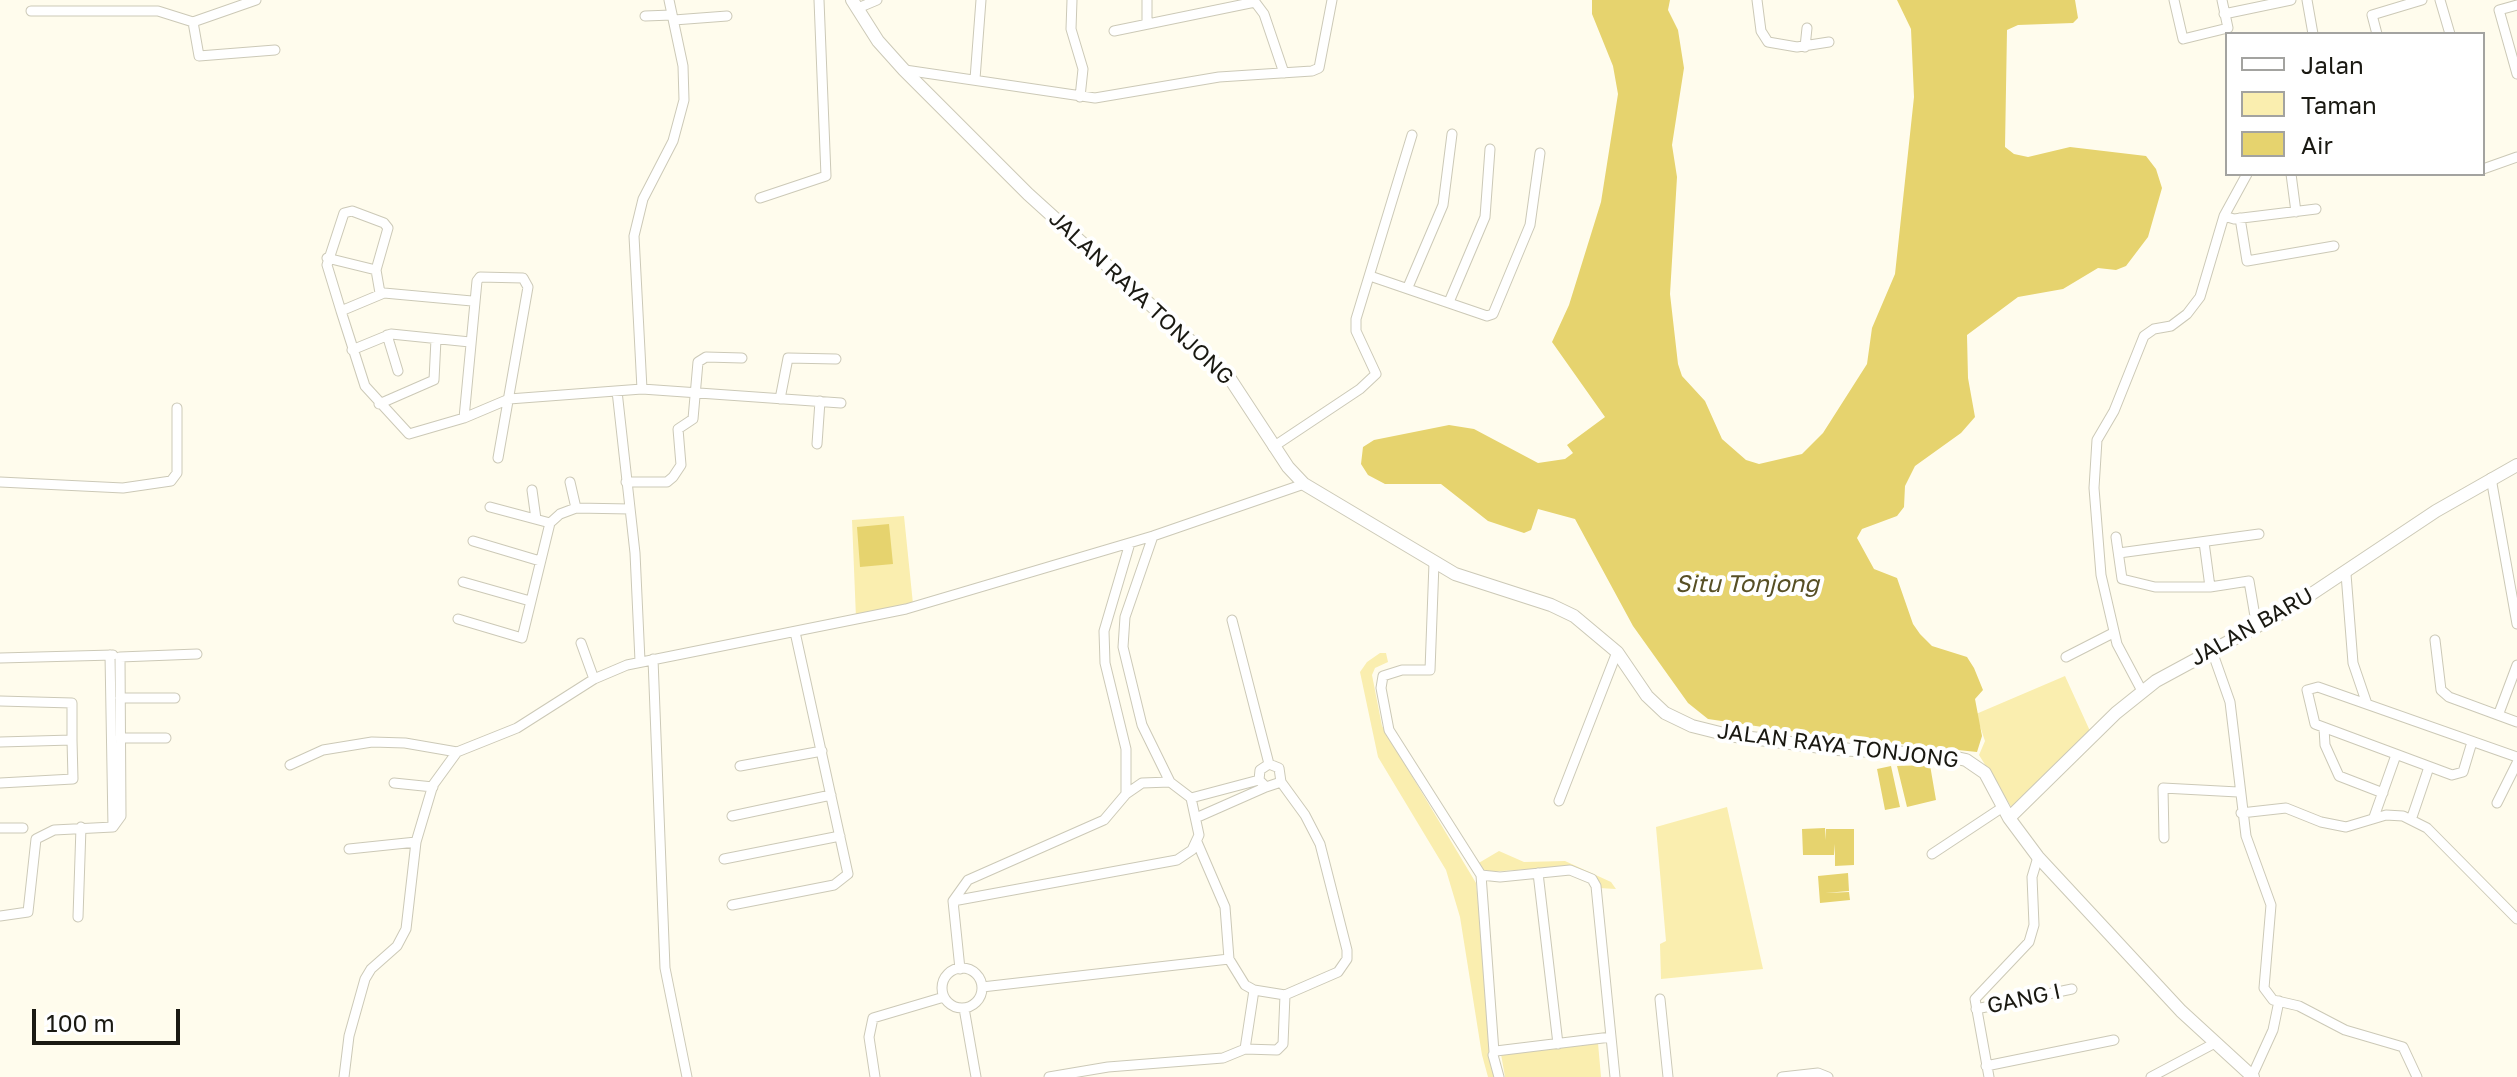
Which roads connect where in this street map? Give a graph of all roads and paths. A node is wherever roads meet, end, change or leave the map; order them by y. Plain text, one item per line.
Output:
1 (256, 0) edge
2 (669, 0) edge
3 (819, 0) edge
4 (877, 0) edge
5 (981, 0) edge
6 (1072, 0) edge
7 (1147, 0) edge
8 (1332, 0) edge
9 (1757, 0) edge
10 (2174, 0) edge
11 (2222, 0) edge
12 (2291, 0) edge
13 (2307, 0) edge
14 (2422, 0) edge
15 (2440, 0) edge
16 (855, 4) edge
17 (2498, 5) edge
18 (2517, 5) edge
19 (31, 11) dead end
20 (2224, 14) junction
21 (645, 16) dead end
22 (727, 16) dead end
23 (673, 17) junction
24 (193, 22) junction
25 (1147, 22) junction
26 (1807, 28) dead end
27 (1114, 31) dead end
28 (2313, 32) edge
29 (2376, 32) edge
30 (2449, 32) edge
31 (1829, 42) dead end
32 (1805, 47) junction
33 (275, 50) dead end
34 (904, 70) junction
35 (1284, 73) junction
36 (2517, 74) edge
37 (975, 79) junction
38 (1080, 97) junction
39 (1452, 134) dead end
40 (1412, 135) dead end
41 (1490, 149) dead end
42 (1540, 153) dead end
43 (2517, 157) edge
44 (2485, 168) edge
45 (2246, 176) edge
46 (2291, 176) edge
47 (760, 198) dead end
48 (2316, 209) dead end
49 (2296, 212) junction
50 (2224, 216) junction
51 (2240, 218) junction
52 (2334, 246) dead end
53 (327, 258) junction
54 (376, 270) junction
55 (1370, 276) junction
56 (1408, 287) junction
57 (380, 293) junction
58 (472, 301) junction
59 (1449, 302) junction
60 (341, 311) junction
61 (387, 335) junction
62 (436, 339) junction
63 (470, 342) junction
64 (352, 350) junction
65 (742, 358) dead end
66 (836, 359) dead end
67 (398, 371) dead end
68 (642, 389) junction
69 (617, 391) junction
70 (696, 393) junction
71 (509, 399) junction
72 (780, 399) junction
73 (820, 401) junction
74 (841, 403) dead end
75 (379, 404) junction
76 (177, 408) dead end
77 (464, 418) junction
78 (817, 444) dead end
79 (1273, 447) junction
80 (498, 458) dead end
81 (2517, 465) edge
82 (2491, 478) junction
83 (0, 482) edge
84 (570, 482) dead end
85 (626, 482) junction
86 (1304, 484) junction
87 (532, 490) dead end
88 (490, 507) dead end
89 (576, 508) junction
90 (630, 509) junction
91 (536, 519) junction
92 (550, 523) junction
93 (2259, 534) dead end
94 (1153, 536) junction
95 (2116, 537) dead end
96 (473, 541) dead end
97 (2204, 542) junction
98 (1130, 543) junction
99 (2119, 553) junction
100 (540, 561) junction
101 (1434, 563) junction
102 (2346, 574) junction
103 (463, 582) dead end
104 (2210, 587) junction
105 (530, 601) junction
106 (458, 619) dead end
107 (1232, 620) dead end
108 (2517, 624) edge
109 (2257, 628) junction
110 (795, 632) junction
111 (2113, 633) junction
112 (2435, 640) dead end
113 (581, 643) dead end
114 (2212, 651) junction
115 (1617, 652) junction
116 (197, 654) dead end
117 (115, 656) junction
118 (2066, 657) dead end
119 (0, 658) edge
120 (653, 659) junction
121 (640, 661) junction
122 (2517, 665) edge
123 (594, 679) junction
124 (2142, 691) junction
125 (120, 698) junction
126 (175, 698) dead end
127 (0, 701) edge
128 (2367, 704) junction
129 (2499, 713) junction
130 (2517, 722) edge
131 (2324, 728) junction
132 (120, 738) junction
133 (166, 738) dead end
134 (72, 740) junction
135 (0, 742) edge
136 (2472, 742) junction
137 (822, 751) junction
138 (457, 752) junction
139 (2396, 755) junction
140 (2517, 760) edge
141 (1269, 764) junction
142 (290, 765) dead end
143 (740, 766) dead end
144 (2429, 767) junction
145 (1170, 782) junction
146 (1281, 782) junction
147 (0, 783) edge
148 (394, 783) dead end
149 (1262, 784) junction
150 (433, 787) junction
151 (2238, 792) junction
152 (2383, 793) junction
153 (1126, 794) junction
154 (831, 795) junction
155 (1191, 798) junction
156 (1559, 801) dead end
157 (2497, 803) dead end
158 (2006, 812) junction
159 (2241, 813) junction
160 (732, 816) dead end
161 (1198, 817) junction
162 (2374, 817) junction
163 (2411, 820) junction
164 (81, 827) junction
165 (113, 827) junction
166 (0, 828) edge
167 (23, 828) dead end
168 (840, 836) junction
169 (2164, 838) dead end
170 (416, 842) junction
171 (1197, 842) junction
172 (349, 849) dead end
173 (1932, 854) dead end
174 (2038, 857) junction
175 (724, 859) dead end
176 (1538, 873) junction
177 (1481, 875) junction
178 (953, 901) junction
179 (732, 905) dead end
180 (0, 916) edge
181 (78, 917) dead end
182 (2517, 919) edge
183 (1229, 959) junction
184 (960, 969) junction
185 (982, 987) junction
186 (2072, 989) dead end
187 (1254, 990) junction
188 (1285, 995) junction
189 (944, 997) junction
190 (1660, 999) dead end
191 (2279, 1001) junction
192 (964, 1008) junction
193 (1976, 1009) junction
194 (1611, 1037) junction
195 (2114, 1040) dead end
196 (2215, 1043) junction
197 (1558, 1044) junction
198 (1245, 1049) junction
199 (1494, 1052) junction
200 (1986, 1066) junction
201 (344, 1077) edge
202 (687, 1077) edge
203 (875, 1077) edge
204 (976, 1077) edge
205 (1049, 1077) edge
206 (1499, 1077) edge
207 (1615, 1077) edge
208 (1668, 1077) edge
209 (1782, 1077) edge
210 (1828, 1077) edge
211 (1989, 1077) edge
212 (2151, 1077) edge
213 (2253, 1077) edge
214 (2417, 1077) edge

1 - 24 street
2 - 23 street
3 - 47 street
4 - 16 street
5 - 37 street
6 - 38 street
7 - 25 street
8 - 35 street
9 - 32 street
10 - 20 street
11 - 20 street
12 - 20 street
13 - 28 street
14 - 29 street
15 - 30 street
16 - 34 main road, JALAN RAYA TONJONG
17 - 18 street
17 - 36 street
19 - 24 street
21 - 23 street
22 - 23 street
23 - 68 street
24 - 33 street
25 - 27 street
25 - 35 street
26 - 32 street
31 - 32 street
34 - 37 street
34 - 79 main road, JALAN RAYA TONJONG
35 - 38 street
37 - 38 street
39 - 56 street
40 - 55 street
41 - 59 street
42 - 59 street
43 - 44 street
45 - 50 street
46 - 49 street
48 - 49 street
49 - 51 street
50 - 51 street
50 - 111 street
51 - 52 street
53 - 54 street
53 - 54 street
53 - 60 street
54 - 57 street
55 - 56 street
55 - 79 street
56 - 59 street
57 - 58 street
57 - 60 street
58 - 63 street
58 - 71 street
60 - 64 street
61 - 62 street
61 - 64 street
61 - 67 street
62 - 63 street
62 - 75 street
63 - 77 street
64 - 75 street
65 - 70 street
66 - 72 street
68 - 69 street
68 - 70 street
69 - 71 street
69 - 85 street
70 - 72 street
70 - 85 street
71 - 77 street
71 - 80 street
72 - 73 street
73 - 74 street
73 - 78 street
75 - 77 street
76 - 83 street
79 - 86 main road, JALAN RAYA TONJONG
81 - 82 main road, JALAN BARU
82 - 102 main road, JALAN BARU
82 - 108 street
84 - 89 street
85 - 90 street
86 - 94 street
86 - 101 main road, JALAN RAYA TONJONG
87 - 91 street
88 - 91 street
89 - 90 street
89 - 92 street
90 - 121 street
91 - 92 street
92 - 100 street
93 - 97 street
94 - 98 street
94 - 145 street
95 - 99 street
96 - 100 street
97 - 99 street
97 - 104 street
98 - 110 street
98 - 153 street
99 - 104 street
100 - 105 street
101 - 115 main road, JALAN RAYA TONJONG
101 - 177 street
102 - 109 main road, JALAN BARU
102 - 128 street
103 - 105 street
104 - 109 street
105 - 106 street
107 - 141 street
109 - 114 main road, JALAN BARU
110 - 120 street
110 - 137 street
111 - 118 street
111 - 124 street
112 - 129 street
113 - 123 street
114 - 124 main road, JALAN BARU
114 - 151 street
115 - 156 street
115 - 158 main road, JALAN RAYA TONJONG
116 - 117 street
117 - 119 street
117 - 125 street
117 - 165 street
120 - 121 street
120 - 202 street
121 - 123 street
122 - 129 street
123 - 138 street
124 - 158 main road, JALAN BARU
125 - 126 street
125 - 132 street
127 - 134 street
128 - 131 street
128 - 136 street
129 - 130 street
131 - 139 street
131 - 152 street
132 - 133 street
132 - 165 street
134 - 135 street
134 - 147 street
136 - 140 street
136 - 144 street
137 - 143 street
137 - 154 street
138 - 142 street
138 - 150 street
139 - 144 street
139 - 152 street
140 - 157 street
141 - 146 street
141 - 149 street
144 - 163 street
145 - 153 street
145 - 155 street
146 - 149 street
146 - 188 street
148 - 150 street
149 - 155 street
149 - 161 street
150 - 170 street
151 - 159 street
151 - 169 street
152 - 162 street
153 - 178 street
154 - 160 street
154 - 168 street
155 - 161 street
158 - 173 street
158 - 174 main road, JALAN RAYA TONJONG
159 - 162 street
159 - 191 street
161 - 171 street
162 - 163 street
163 - 182 street
164 - 165 street
164 - 180 street
164 - 181 street
166 - 167 street
168 - 175 street
168 - 179 street
170 - 172 street
170 - 201 street
171 - 178 street
171 - 183 street
174 - 193 street
174 - 196 main road, JALAN RAYA TONJONG
176 - 177 street
176 - 194 street
176 - 197 street
177 - 199 street
178 - 184 street
183 - 185 street
183 - 187 street
184 - 185 street
184 - 189 street
185 - 192 street
186 - 193 street, GANG I
187 - 188 street
187 - 198 street
188 - 198 street
189 - 192 street
189 - 203 street
190 - 208 street
191 - 213 street
191 - 214 street
192 - 204 street
193 - 200 street
194 - 197 street
194 - 207 street
195 - 200 street
196 - 212 street
196 - 213 main road, JALAN RAYA TONJONG
197 - 199 street
198 - 205 street
199 - 206 street
200 - 211 street
209 - 210 street

